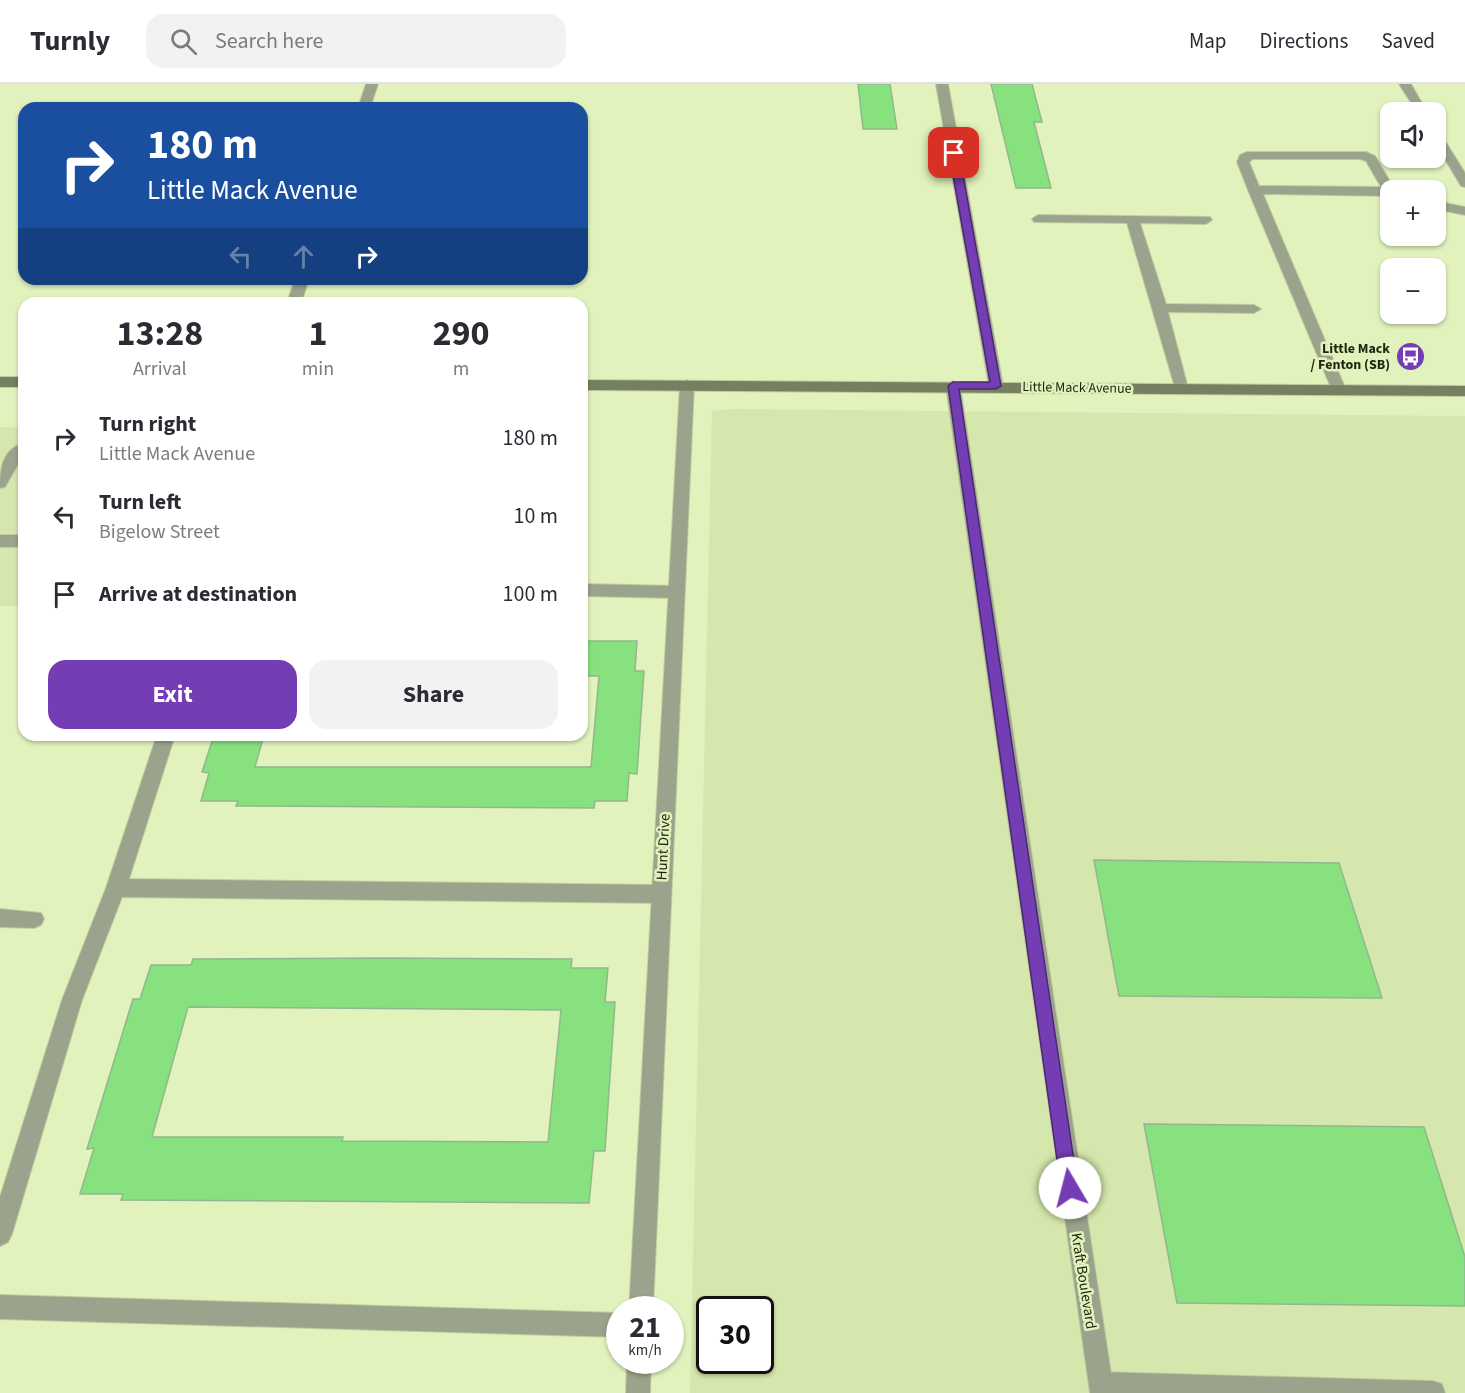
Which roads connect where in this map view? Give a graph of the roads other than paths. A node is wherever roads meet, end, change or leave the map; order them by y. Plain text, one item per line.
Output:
1 (372, 84) edge
2 (942, 84) edge
3 (1405, 84) edge
4 (366, 102) edge
5 (1416, 102) edge
6 (1446, 152) edge
7 (1383, 180) edge
8 (1465, 183) edge
9 (1254, 190) junction
10 (1380, 191) edge
11 (1446, 207) edge
12 (1465, 211) edge
13 (1038, 219) dead end
14 (1132, 219) junction
15 (1206, 220) dead end
16 (1160, 308) junction
17 (1254, 309) dead end
18 (0, 382) edge
19 (18, 382) edge
20 (588, 385) edge
21 (687, 385) junction
22 (953, 386) junction
23 (996, 386) junction
24 (1181, 388) junction
25 (1339, 390) junction
26 (1465, 391) edge
27 (18, 451) edge
28 (0, 483) edge
29 (0, 541) edge
30 (18, 541) edge
31 (588, 590) edge
32 (676, 592) junction
33 (164, 741) edge
34 (116, 888) junction
35 (660, 894) junction
36 (0, 918) edge
37 (34, 918) dead end
38 (0, 1234) edge
39 (641, 1296) edge
40 (0, 1308) edge
41 (606, 1325) edge
42 (639, 1374) edge
43 (1102, 1388) edge
44 (638, 1393) edge
45 (1433, 1393) edge

1 - 4 street
2 - 23 street
3 - 5 street
6 - 8 street
7 - 9 street
9 - 10 street
9 - 25 street
11 - 12 street
13 - 14 street
14 - 15 street
14 - 16 street
16 - 17 street
16 - 24 street
18 - 19 main road
20 - 21 main road, Little Mack Avenue
21 - 22 main road, Little Mack Avenue
21 - 32 street, Hunt Drive
22 - 23 main road, Little Mack Avenue
22 - 43 street, Kraft Boulevard
23 - 24 main road, Little Mack Avenue
24 - 25 main road, Little Mack Avenue
25 - 26 main road, Little Mack Avenue
27 - 28 street
29 - 30 street
31 - 32 street
32 - 35 street, Hunt Drive
33 - 34 street
34 - 35 street
34 - 38 street
35 - 39 street, Hunt Drive
36 - 37 street
40 - 41 street
42 - 44 street
43 - 45 street

